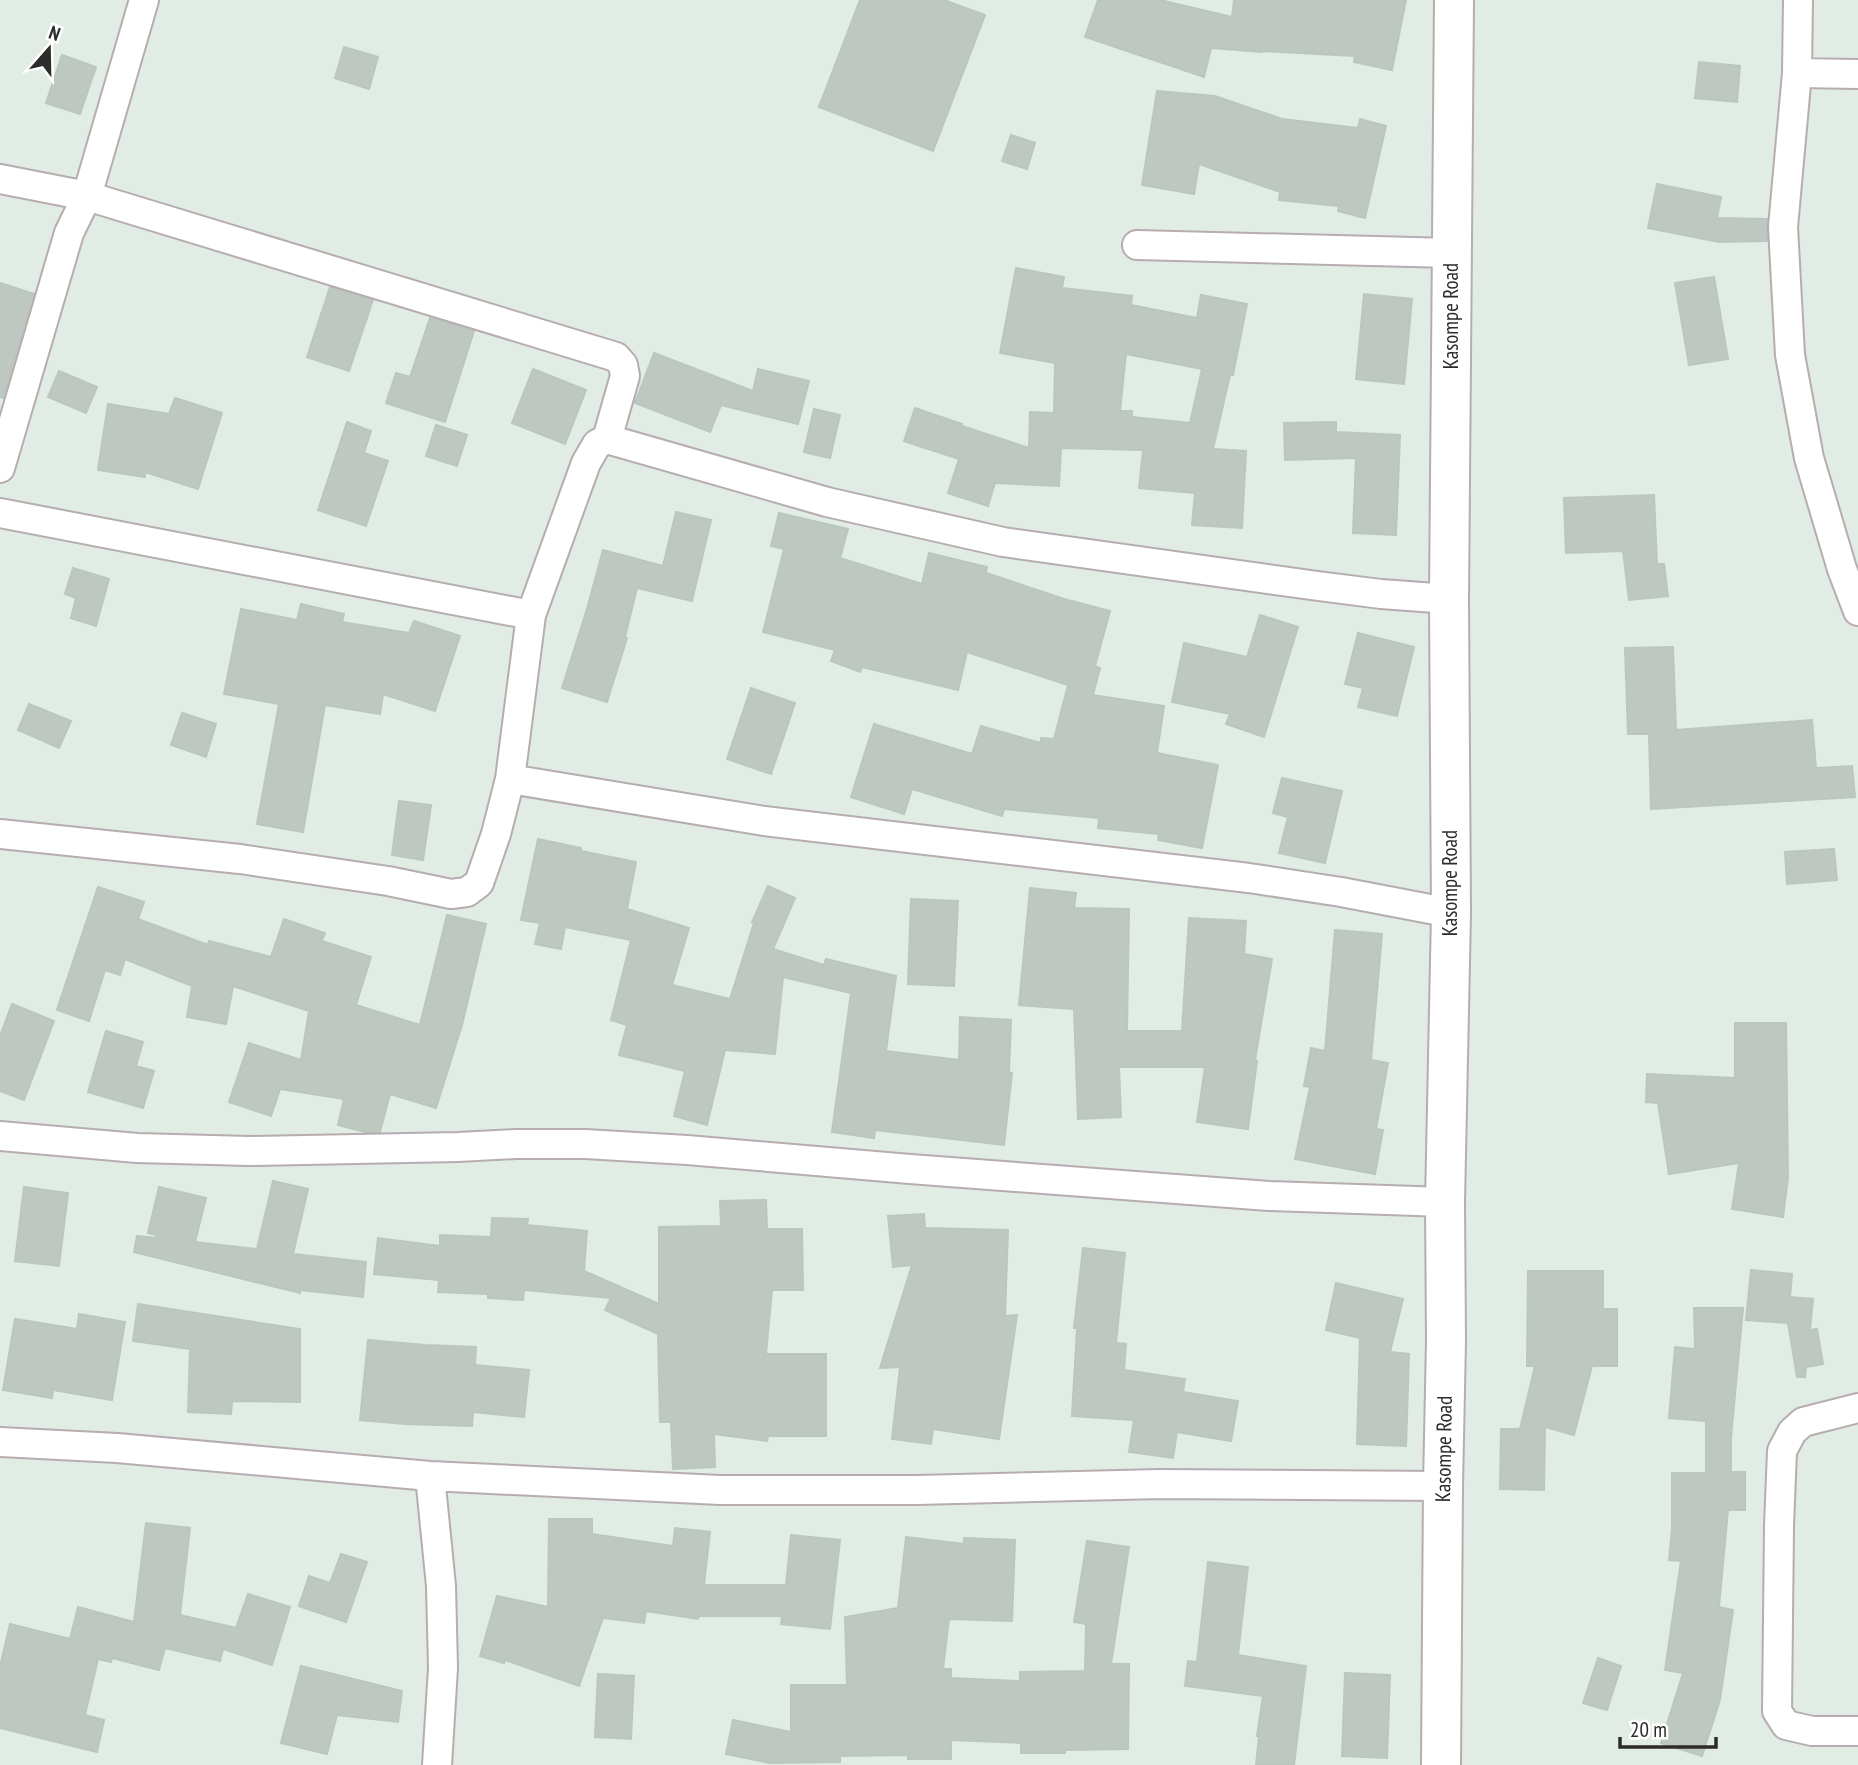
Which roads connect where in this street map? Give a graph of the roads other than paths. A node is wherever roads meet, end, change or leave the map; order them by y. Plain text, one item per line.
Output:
1 (145, 0) edge
2 (1454, 0) edge
3 (1798, 0) edge
4 (1797, 73) junction
5 (1858, 74) edge
6 (0, 179) edge
7 (88, 196) junction
8 (1137, 245) dead end
9 (1452, 253) junction
10 (607, 439) junction
11 (0, 468) edge
12 (0, 513) edge
13 (1449, 599) junction
14 (1858, 611) edge
15 (531, 615) junction
16 (510, 779) junction
17 (0, 834) edge
18 (1451, 913) junction
19 (0, 1136) edge
20 (1445, 1202) junction
21 (1858, 1408) edge
22 (0, 1442) edge
23 (430, 1476) junction
24 (1443, 1486) junction
25 (1858, 1731) edge
26 (437, 1765) edge
27 (1441, 1765) edge

1 - 7 street
2 - 9 street, Kasompe Road
3 - 4 street
4 - 5 street
4 - 14 street
6 - 7 street
7 - 10 street
7 - 11 street
8 - 9 street
9 - 13 street, Kasompe Road
10 - 13 street
10 - 15 street
12 - 15 street
13 - 18 street, Kasompe Road
15 - 16 street
16 - 17 street
16 - 18 street
18 - 20 street, Kasompe Road
19 - 20 street
20 - 24 street, Kasompe Road
21 - 25 street
22 - 23 street
23 - 24 street
23 - 26 street
24 - 27 street, Kasompe Road

